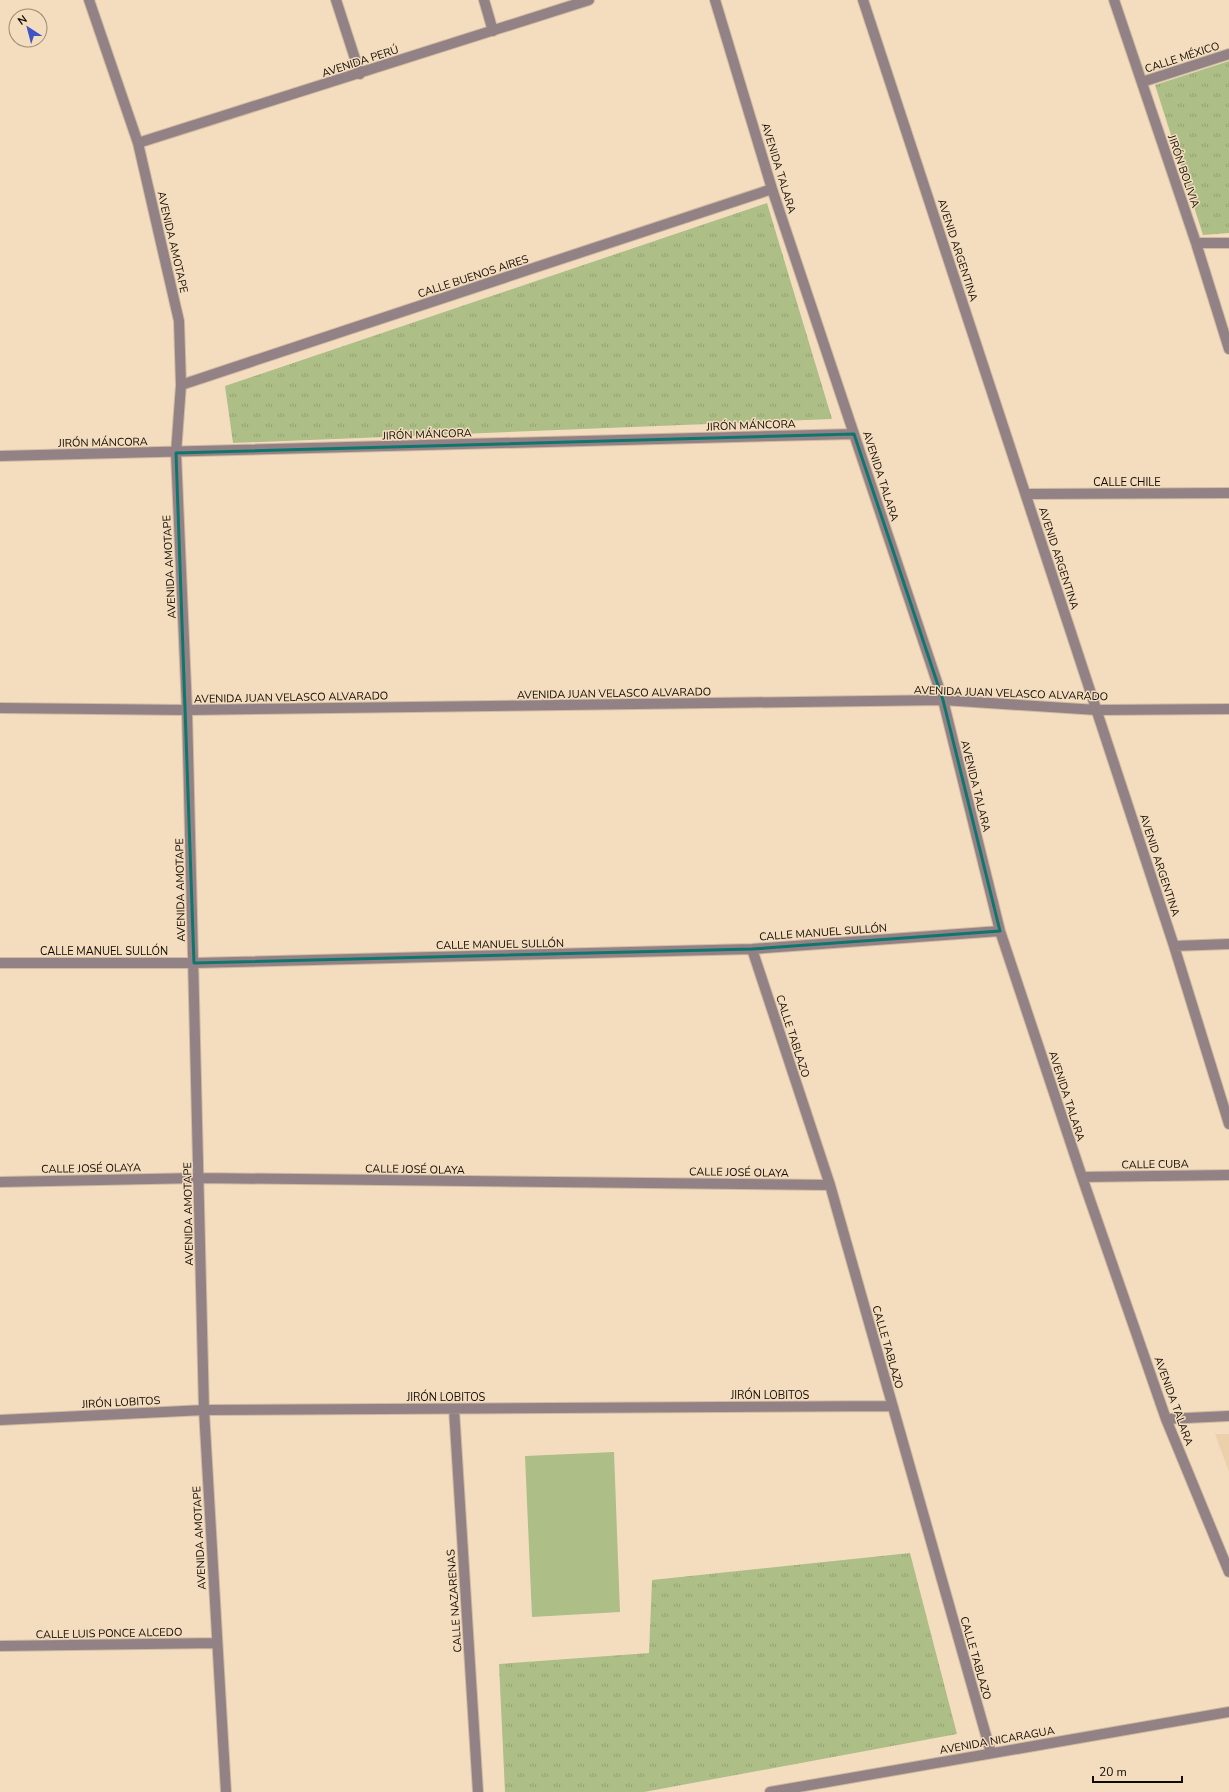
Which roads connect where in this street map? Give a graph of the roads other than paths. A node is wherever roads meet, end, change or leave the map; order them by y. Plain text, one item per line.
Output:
1 (90, 0) edge
2 (336, 0) edge
3 (484, 0) edge
4 (589, 0) edge
5 (715, 0) edge
6 (863, 0) edge
7 (1114, 0) edge
8 (493, 31) junction
9 (1229, 54) edge
10 (360, 74) junction
11 (1142, 82) junction
12 (138, 143) junction
13 (772, 189) junction
14 (1196, 243) junction
15 (1229, 243) edge
16 (1229, 349) edge
17 (181, 385) junction
18 (854, 434) junction
19 (176, 453) junction
20 (0, 456) edge
21 (1229, 493) edge
22 (1026, 494) junction
23 (943, 700) junction
24 (0, 708) edge
25 (1229, 709) edge
26 (187, 710) junction
27 (1097, 710) junction
28 (1000, 931) junction
29 (1229, 944) edge
30 (1174, 946) junction
31 (752, 950) junction
32 (194, 963) junction
33 (0, 964) edge
34 (1229, 1124) edge
35 (1229, 1175) edge
36 (1082, 1177) junction
37 (199, 1178) junction
38 (0, 1182) edge
39 (830, 1186) junction
40 (892, 1406) junction
41 (454, 1409) junction
42 (204, 1410) junction
43 (1229, 1416) edge
44 (1166, 1419) junction
45 (0, 1420) edge
46 (1229, 1572) edge
47 (217, 1643) junction
48 (0, 1646) edge
49 (1229, 1712) edge
50 (990, 1753) junction
51 (226, 1792) edge
52 (478, 1792) edge
53 (772, 1792) edge

1 - 12 street, AVENIDA AMOTAPE
2 - 10 street
3 - 8 street
4 - 8 street, AVENIDA PERÚ
5 - 13 street, AVENIDA TALARA
6 - 22 street, AVENID ARGENTINA
7 - 11 street, JIRÓN BOLIVIA
8 - 10 street, AVENIDA PERÚ
9 - 11 street, CALLE MÉXICO
10 - 12 street, AVENIDA PERÚ
11 - 14 street, JIRÓN BOLIVIA
12 - 17 street, AVENIDA AMOTAPE
13 - 17 street, CALLE BUENOS AIRES
13 - 18 street, AVENIDA TALARA
14 - 15 street
14 - 16 street, JIRÓN BOLIVIA
17 - 19 street, AVENIDA AMOTAPE
18 - 19 street, JIRÓN MÁNCORA
18 - 23 street, AVENIDA TALARA
19 - 20 street, JIRÓN MÁNCORA
19 - 26 street, AVENIDA AMOTAPE
21 - 22 street, CALLE CHILE
22 - 27 street, AVENID ARGENTINA
23 - 26 street, AVENIDA JUAN VELASCO ALVARADO
23 - 27 street, AVENIDA JUAN VELASCO ALVARADO
23 - 28 street, AVENIDA TALARA
24 - 26 street, AVENIDA JUAN VELASCO ALVARADO
25 - 27 street, AVENIDA JUAN VELASCO ALVARADO
26 - 32 street, AVENIDA AMOTAPE
27 - 30 street, AVENID ARGENTINA
28 - 31 street, CALLE MANUEL SULLÓN
28 - 36 street, AVENIDA TALARA
29 - 30 street
30 - 34 street, AVENID ARGENTINA
31 - 32 street, CALLE MANUEL SULLÓN
31 - 39 street, CALLE TABLAZO
32 - 33 street, CALLE MANUEL SULLÓN
32 - 37 street, AVENIDA AMOTAPE
35 - 36 street, CALLE CUBA
36 - 44 street, AVENIDA TALARA
37 - 38 street, CALLE JOSÉ OLAYA
37 - 39 street, CALLE JOSÉ OLAYA
37 - 42 street, AVENIDA AMOTAPE
39 - 40 street, CALLE TABLAZO
40 - 41 street, JIRÓN LOBITOS
40 - 50 street, CALLE TABLAZO
41 - 42 street, JIRÓN LOBITOS
41 - 52 street, CALLE NAZARENAS
42 - 45 street, JIRÓN LOBITOS
42 - 47 street, AVENIDA AMOTAPE
43 - 44 street
44 - 46 street, AVENIDA TALARA
47 - 48 street, CALLE LUIS PONCE ALCEDO
47 - 51 street, AVENIDA AMOTAPE
49 - 50 street, AVENIDA NICARAGUA
50 - 53 street, AVENIDA NICARAGUA

